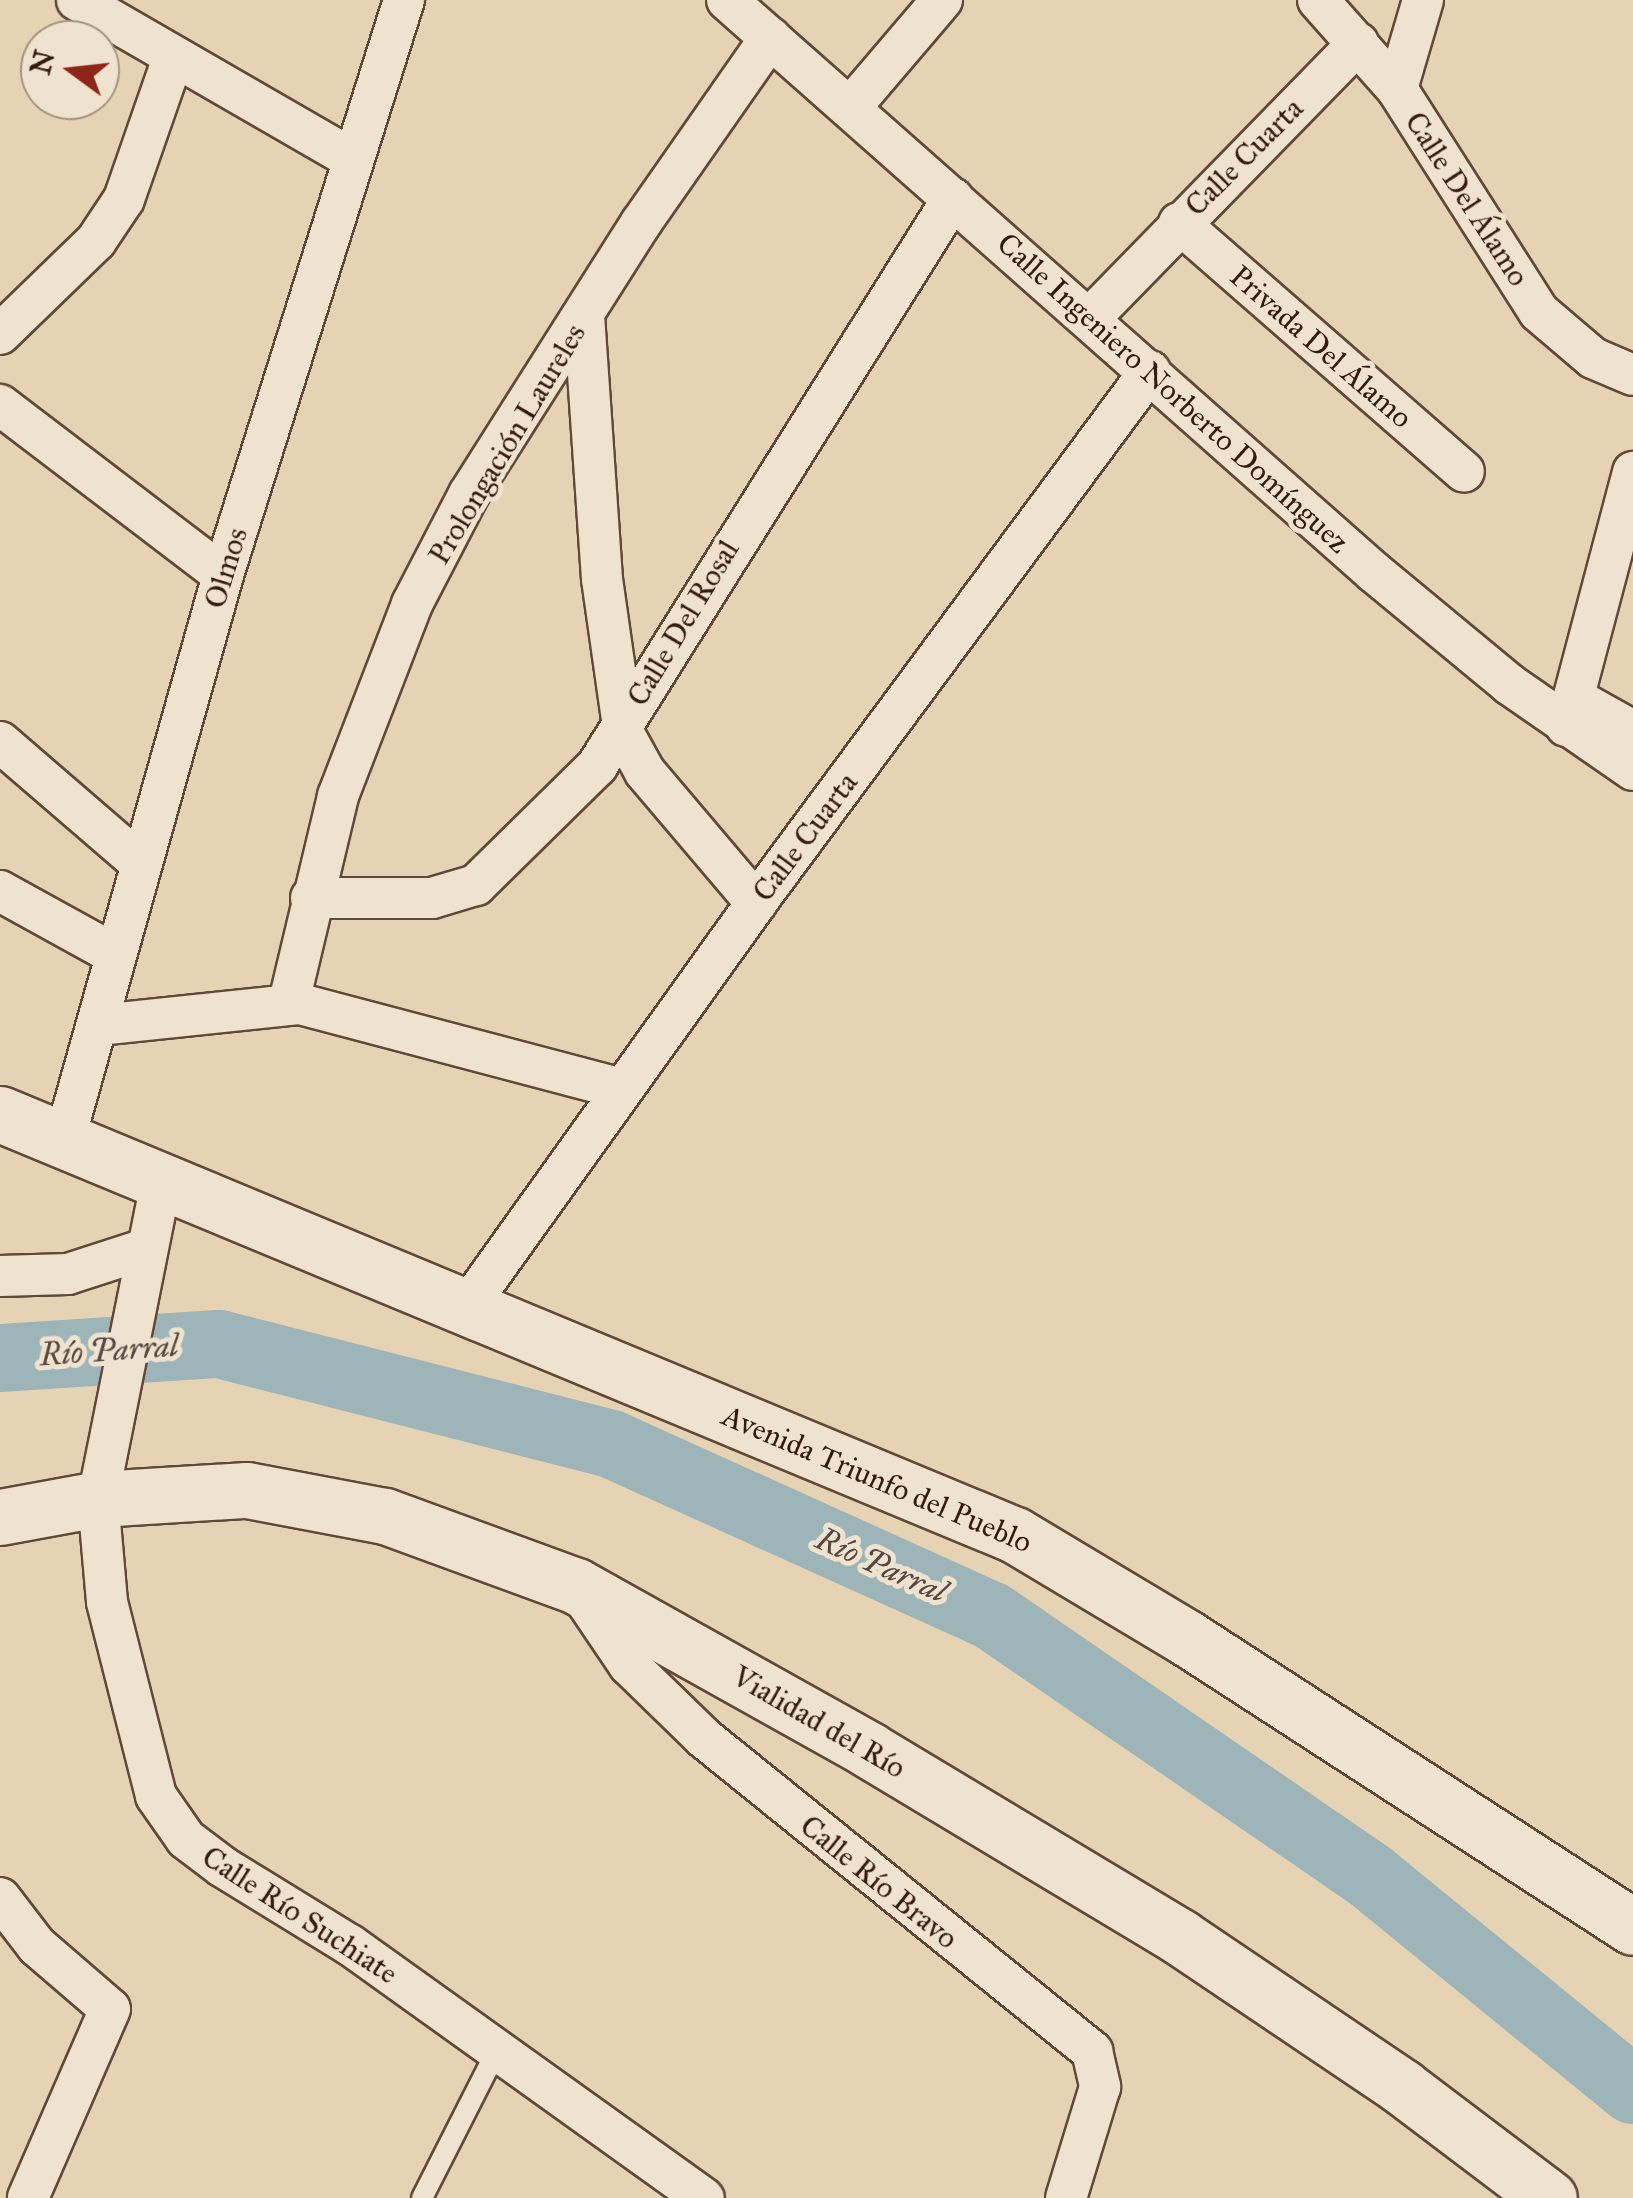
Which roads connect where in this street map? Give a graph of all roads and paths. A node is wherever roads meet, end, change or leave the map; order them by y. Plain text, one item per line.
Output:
1 (76, 0) edge
2 (404, 0) edge
3 (726, 0) edge
4 (942, 0) edge
5 (1318, 0) edge
6 (1423, 0) edge
7 (770, 38) junction
8 (1358, 42) junction
9 (173, 58) junction
10 (1396, 89) junction
11 (850, 108) junction
12 (352, 159) junction
13 (953, 198) junction
14 (1178, 223) junction
15 (584, 315) junction
16 (1090, 318) junction
17 (0, 334) edge
18 (1150, 371) junction
19 (1633, 374) edge
20 (0, 404) edge
21 (1464, 472) dead end
22 (1633, 472) edge
23 (223, 575) junction
24 (1570, 712) junction
25 (622, 725) junction
26 (1633, 731) edge
27 (0, 742) edge
28 (1633, 770) edge
29 (139, 862) junction
30 (0, 891) edge
31 (311, 898) junction
32 (756, 903) junction
33 (116, 955) junction
34 (289, 1002) junction
35 (99, 1025) junction
36 (622, 1089) junction
37 (0, 1114) edge
38 (64, 1142) junction
39 (160, 1183) junction
40 (141, 1258) junction
41 (0, 1276) edge
42 (467, 1308) junction
43 (100, 1485) junction
44 (0, 1517) edge
45 (576, 1586) junction
46 (0, 1898) edge
47 (1633, 1927) edge
48 (498, 2048) junction
49 (28, 2198) edge
50 (422, 2198) edge
51 (704, 2198) edge
52 (1066, 2198) edge
53 (1549, 2198) edge

1 - 9 street
2 - 12 street, Olmos
3 - 7 street, Calle Ingeniero Norberto Domínguez
4 - 11 street
5 - 8 street, Calle Del Álamo
6 - 10 street
7 - 11 street, Calle Ingeniero Norberto Domínguez
7 - 15 street, Prolongación Laureles
8 - 10 street, Calle Del Álamo
8 - 14 street, Calle Cuarta
9 - 12 street
9 - 17 street
10 - 19 street, Calle Del Álamo
11 - 13 street, Calle Ingeniero Norberto Domínguez
12 - 23 street, Olmos
13 - 16 street, Calle Ingeniero Norberto Domínguez
13 - 25 street, Calle Del Rosal
14 - 16 street, Calle Cuarta
14 - 21 street, Privada Del Álamo
15 - 25 street
15 - 31 street, Prolongación Laureles
16 - 18 street, Calle Ingeniero Norberto Domínguez
18 - 24 street, Calle Ingeniero Norberto Domínguez
18 - 32 street, Calle Cuarta
20 - 23 street
22 - 24 street
23 - 29 street, Olmos
24 - 26 street
24 - 28 street, Calle Ingeniero Norberto Domínguez
25 - 31 street, Calle Del Rosal
25 - 32 street
27 - 29 street
29 - 33 street, Olmos
30 - 33 street
31 - 34 street, Prolongación Laureles
32 - 36 street, Calle Cuarta
33 - 35 street, Olmos
34 - 35 street
34 - 36 street
35 - 38 street, Olmos
36 - 42 street, Calle Cuarta
37 - 38 street, Avenida Triunfo del Pueblo
38 - 39 street, Avenida Triunfo del Pueblo
39 - 40 street, Calle Río Suchiate
39 - 42 street, Avenida Triunfo del Pueblo
40 - 41 street
40 - 43 street, Calle Río Suchiate
42 - 47 street, Avenida Triunfo del Pueblo
43 - 44 street, Vialidad del Río
43 - 45 street, Vialidad del Río
43 - 48 street, Calle Río Suchiate
45 - 52 street, Calle Río Bravo
45 - 53 street, Vialidad del Río
46 - 49 street
48 - 50 lane
48 - 51 street, Calle Río Suchiate

